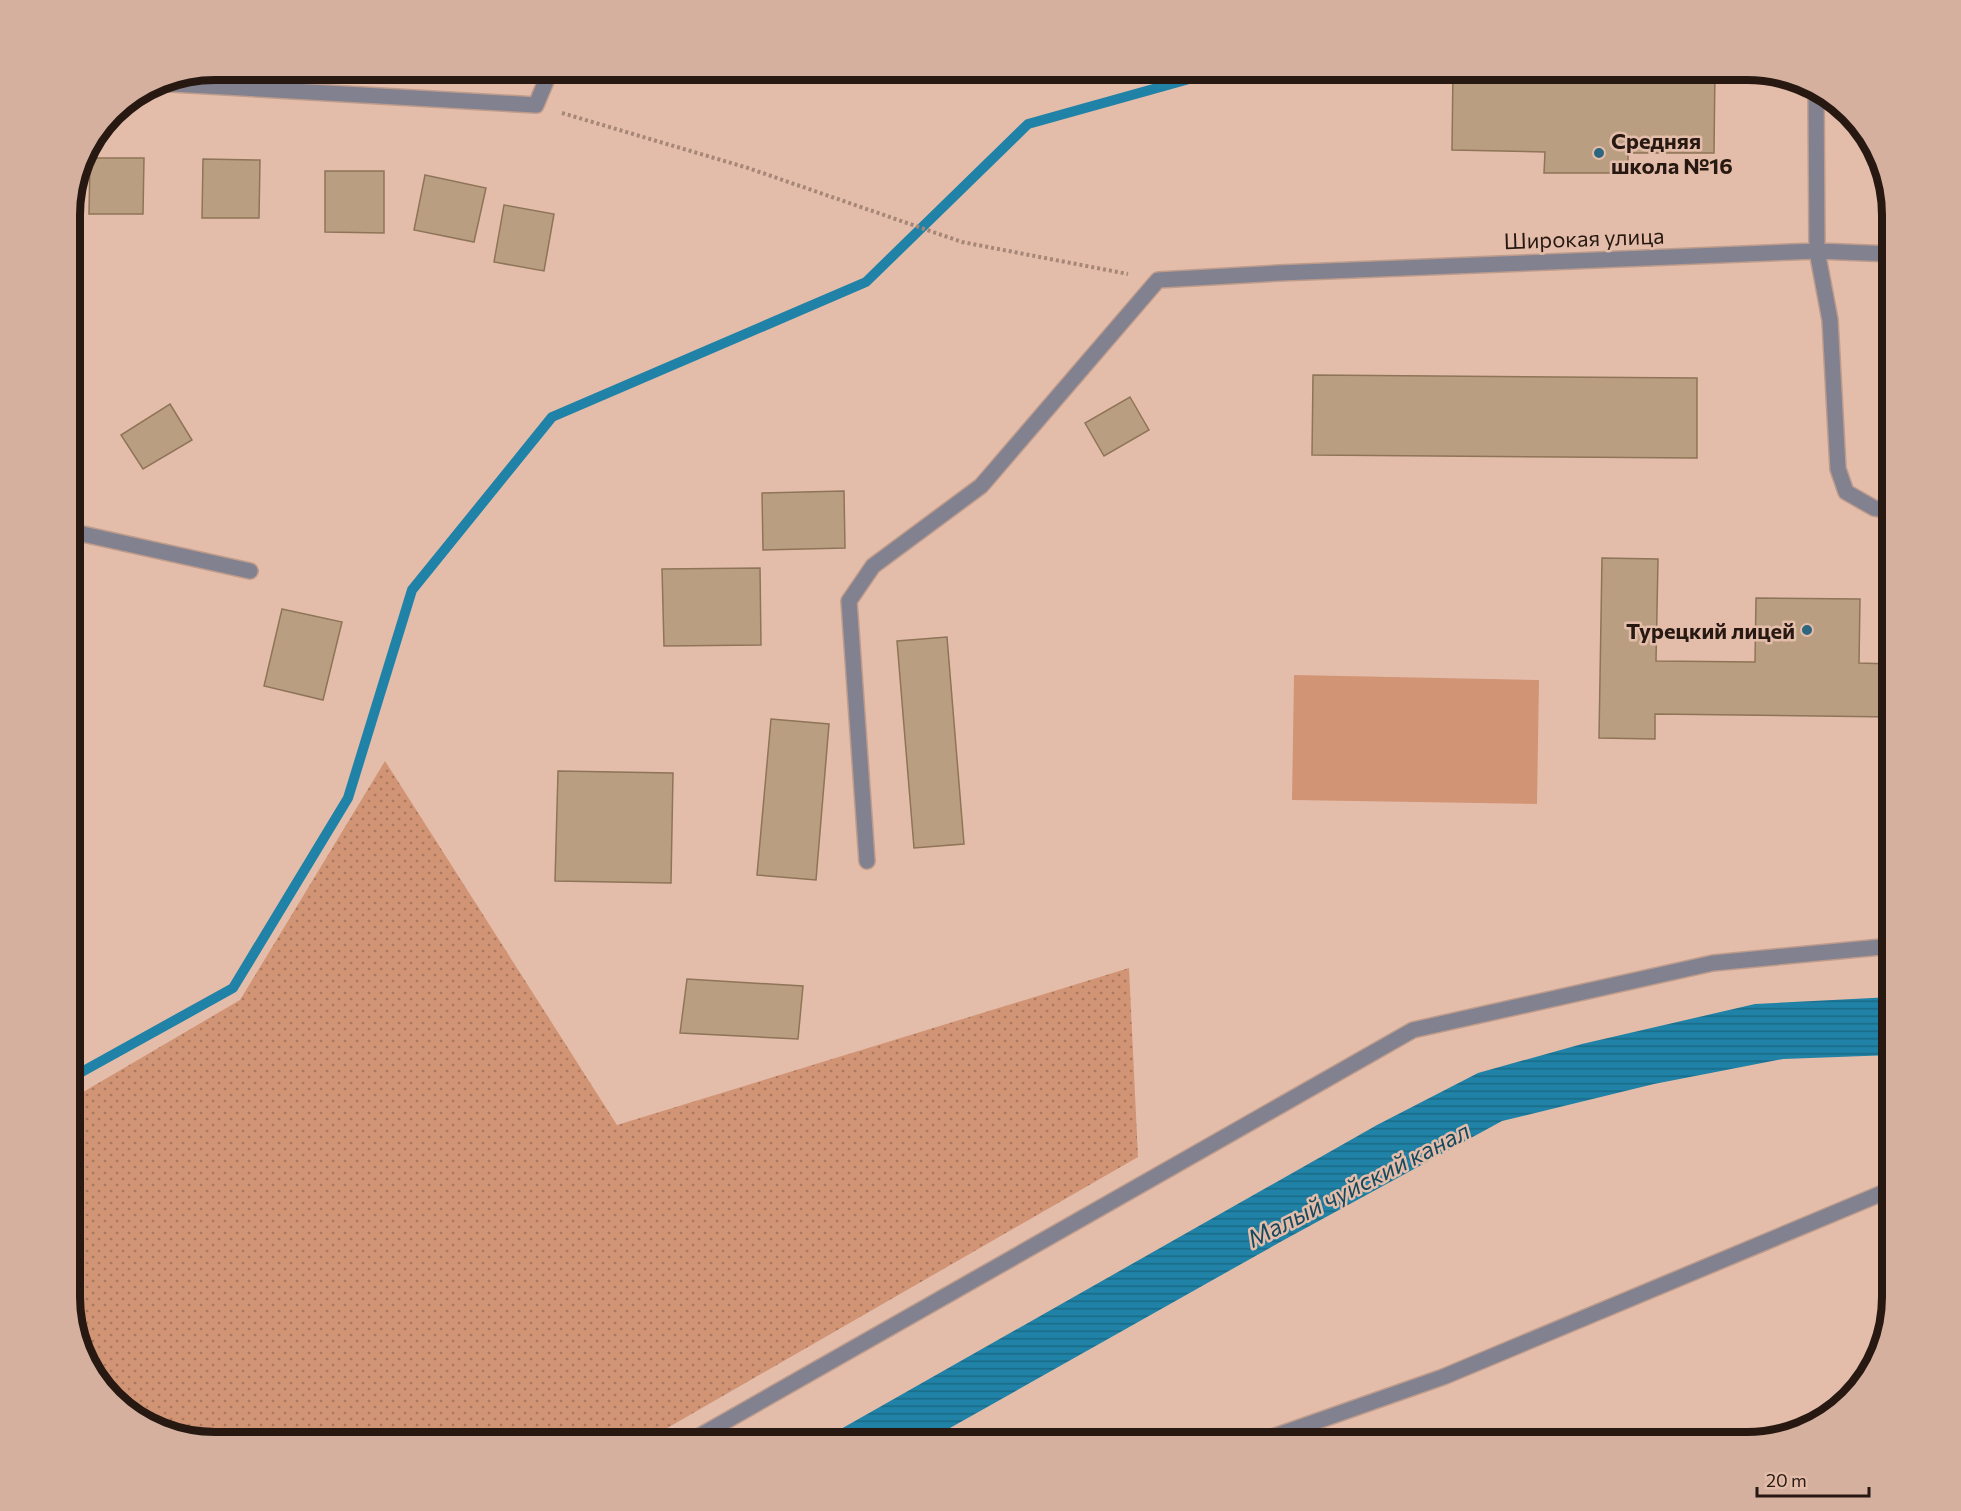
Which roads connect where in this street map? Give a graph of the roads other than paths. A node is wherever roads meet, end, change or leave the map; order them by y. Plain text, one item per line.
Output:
1 (547, 80) edge
2 (180, 84) edge
3 (1816, 99) edge
4 (1817, 251) junction
5 (1882, 254) edge
6 (1882, 509) edge
7 (80, 533) edge
8 (250, 571) dead end
9 (867, 861) dead end
10 (1882, 947) edge
11 (1882, 1193) edge
12 (707, 1432) edge
13 (1286, 1432) edge

1 - 2 street
3 - 4 street
4 - 5 street, Широкая улица
4 - 6 street
4 - 9 street, Широкая улица
7 - 8 street
10 - 12 street
11 - 13 street

